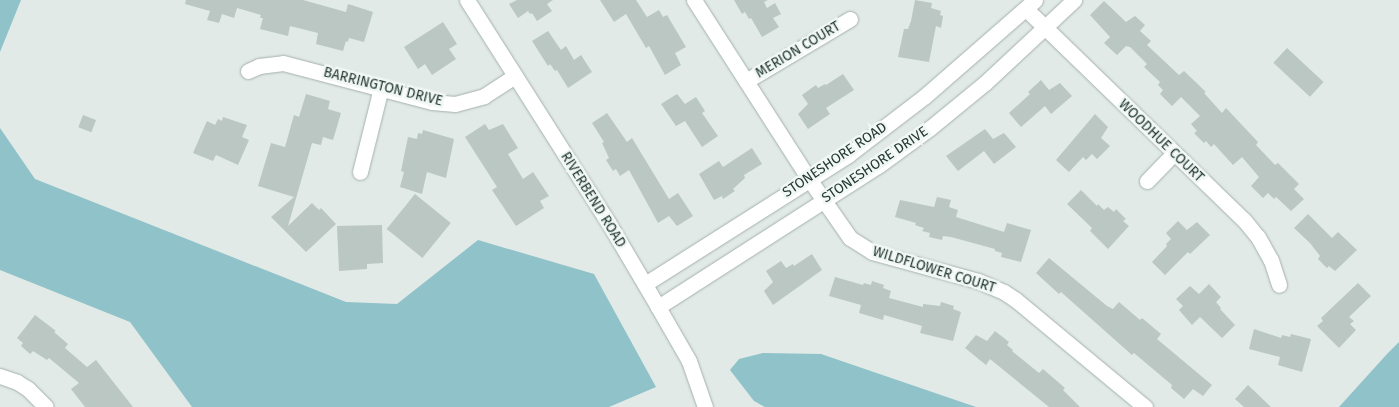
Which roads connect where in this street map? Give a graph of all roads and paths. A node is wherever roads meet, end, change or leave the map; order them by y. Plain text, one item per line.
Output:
1 (466, 0) edge
2 (694, 0) edge
3 (1074, 0) edge
4 (1031, 5) edge
5 (850, 19) dead end
6 (1046, 29) junction
7 (248, 72) dead end
8 (514, 76) junction
9 (746, 81) junction
10 (381, 88) junction
11 (1174, 153) junction
12 (360, 172) dead end
13 (809, 179) junction
14 (1147, 181) dead end
15 (823, 200) junction
16 (645, 284) junction
17 (1280, 284) dead end
18 (658, 307) junction
19 (0, 376) edge
20 (46, 407) edge
21 (705, 407) edge
22 (1145, 407) edge

1 - 8 street, RIVERBEND ROAD
2 - 9 street, WILDFLOWER COURT
3 - 6 street, STONESHORE DRIVE
4 - 6 street, WOODHUE COURT
4 - 13 street, STONESHORE ROAD
5 - 9 street, MERION COURT
6 - 11 street, WOODHUE COURT
6 - 15 street, STONESHORE DRIVE
7 - 10 street, BARRINGTON DRIVE
8 - 10 street, BARRINGTON DRIVE
8 - 16 street, RIVERBEND ROAD
9 - 13 street, WILDFLOWER COURT
10 - 12 street
11 - 14 street
11 - 17 street, WOODHUE COURT
13 - 15 street, WILDFLOWER COURT
13 - 16 street, STONESHORE ROAD
15 - 18 street, STONESHORE DRIVE
15 - 22 street, WILDFLOWER COURT
16 - 18 street, RIVERBEND ROAD
18 - 21 street, RIVERBEND ROAD
19 - 20 street

